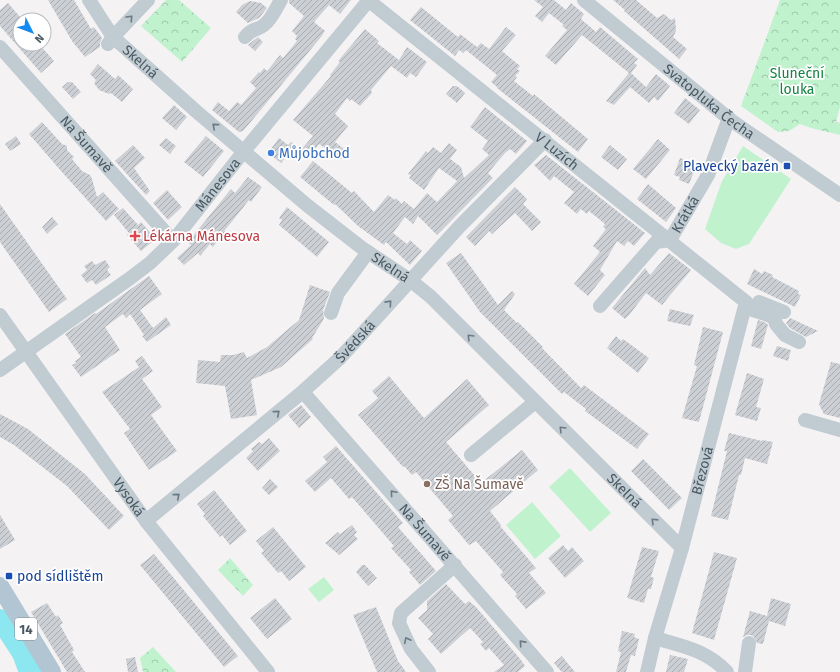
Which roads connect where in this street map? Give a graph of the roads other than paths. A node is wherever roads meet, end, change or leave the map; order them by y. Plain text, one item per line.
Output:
1 (89, 0) edge
2 (148, 0) edge
3 (281, 0) edge
4 (369, 0) edge
5 (584, 0) edge
6 (245, 36) dead end
7 (110, 40) junction
8 (0, 47) edge
9 (729, 118) junction
10 (545, 140) junction
11 (244, 152) junction
12 (840, 195) edge
13 (670, 240) junction
14 (173, 241) junction
15 (368, 252) junction
16 (410, 280) junction
17 (746, 302) junction
18 (600, 306) dead end
19 (784, 312) dead end
20 (331, 313) dead end
21 (0, 315) edge
22 (799, 342) dead end
23 (25, 351) junction
24 (0, 370) edge
25 (303, 392) junction
26 (535, 402) junction
27 (805, 420) dead end
28 (840, 430) edge
29 (471, 454) dead end
30 (146, 521) junction
31 (682, 548) junction
32 (455, 565) junction
33 (0, 586) edge
34 (655, 638) junction
35 (749, 643) dead end
36 (52, 672) edge
37 (268, 672) edge
38 (428, 672) edge
39 (548, 672) edge
40 (647, 672) edge
41 (727, 672) edge
42 (745, 672) edge

1 - 7 street, Skelná
7 -> 2 street
3 - 6 street
4 - 10 street, V Luzích
4 - 11 street, Mánesova
5 - 9 street, Svatopluka Čecha
11 -> 7 street, Skelná
8 - 14 street, Na Šumavě
9 - 12 street, Svatopluka Čecha
9 - 13 street, Krátká
10 - 13 street, V Luzích
10 - 16 street, Švédská
11 - 14 street, Mánesova
11 - 15 street, Skelná
13 - 17 street, V Luzích
13 - 18 street, Krátká
14 - 23 street, Mánesova
15 - 16 street, Skelná
15 - 20 street
25 -> 16 street, Švédská
26 -> 16 street, Skelná
17 - 19 street
17 - 22 street, V Luzích
17 - 31 street, Březová
21 - 23 street, Vysoká
23 - 24 street, Mánesova
23 - 30 street, Vysoká
30 -> 25 street, Švédská
32 -> 25 street, Na Šumavě
26 - 29 street
31 -> 26 street, Skelná
27 - 28 street
30 - 37 street, Vysoká
31 - 34 street, Březová
38 -> 32 street
39 -> 32 street, Na Šumavě
33 - 36 main road, 14
34 - 40 street, Březová
34 - 41 street
35 - 42 street

